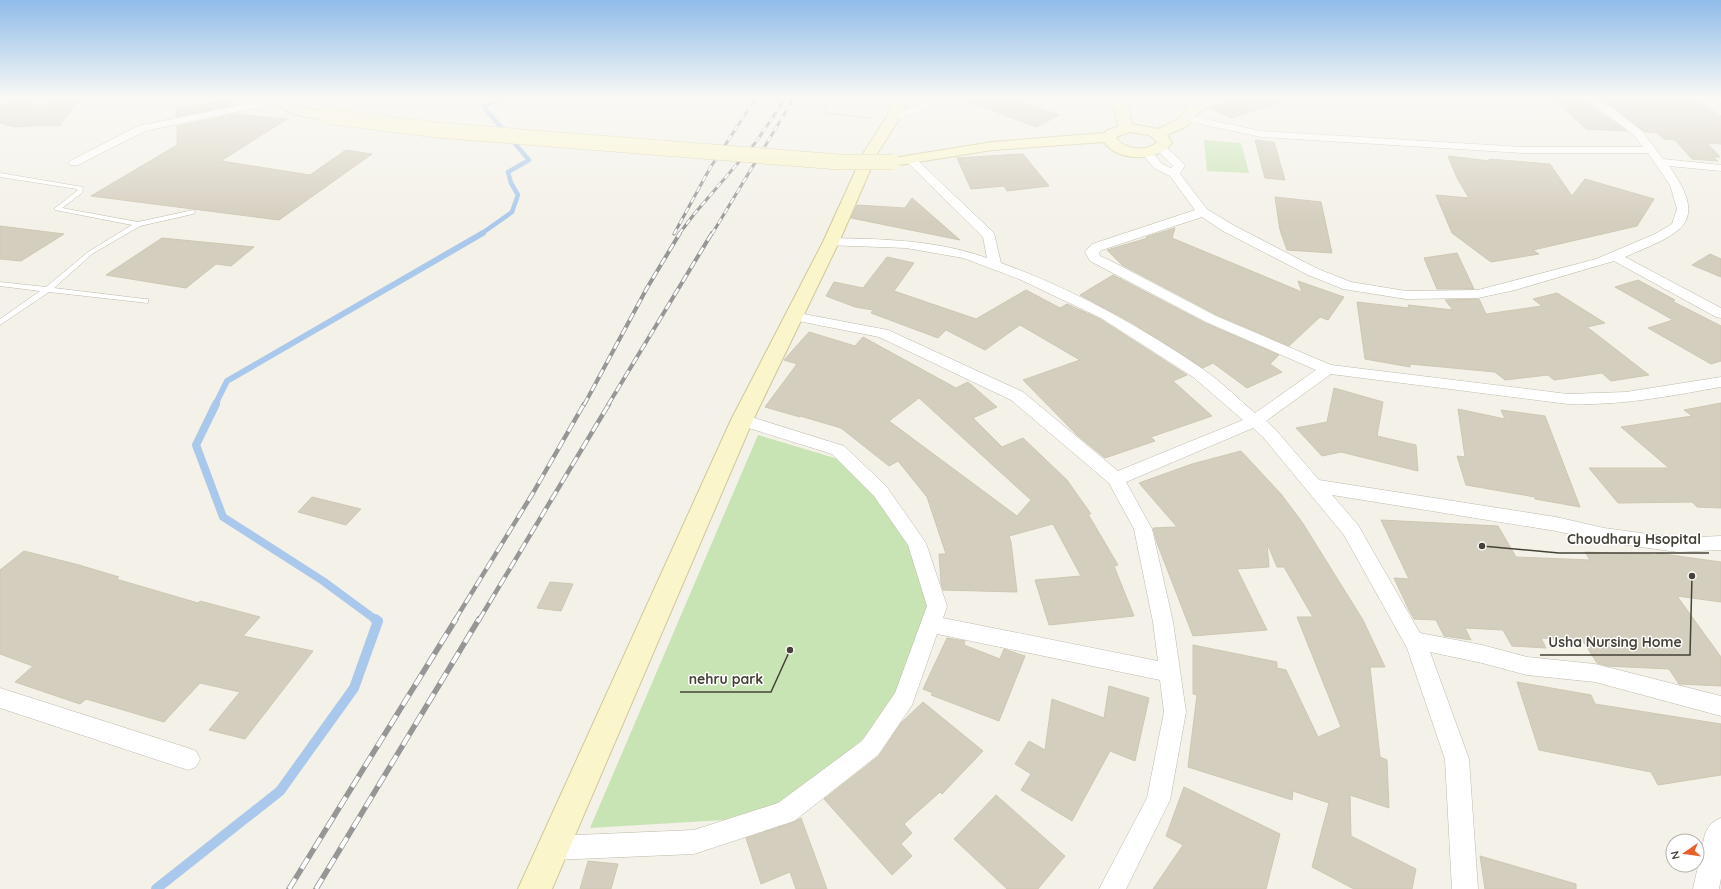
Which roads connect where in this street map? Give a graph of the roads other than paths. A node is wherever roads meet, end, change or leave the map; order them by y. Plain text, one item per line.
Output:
1 (120, 139) edge
2 (556, 139) edge
3 (879, 139) edge
4 (1079, 139) edge
5 (1110, 139) edge
6 (1163, 139) edge
7 (1351, 139) edge
8 (1643, 139) edge
9 (1161, 148) junction
10 (1651, 150) junction
11 (1147, 152) junction
12 (911, 160) junction
13 (1660, 162) junction
14 (74, 163) dead end
15 (1721, 168) edge
16 (0, 174) edge
17 (1174, 174) junction
18 (193, 212) dead end
19 (1203, 212) junction
20 (138, 224) junction
21 (831, 242) junction
22 (1614, 256) junction
23 (995, 265) junction
24 (0, 284) edge
25 (48, 289) junction
26 (145, 301) dead end
27 (1721, 314) edge
28 (793, 316) junction
29 (0, 323) edge
30 (1328, 369) junction
31 (1721, 382) edge
32 (742, 420) junction
33 (1255, 421) junction
34 (1116, 479) junction
35 (1314, 486) junction
36 (1721, 543) edge
37 (930, 624) junction
38 (1414, 640) junction
39 (1170, 673) junction
40 (0, 698) edge
41 (1721, 706) edge
42 (188, 759) dead end
43 (1721, 830) edge
44 (554, 848) junction
45 (535, 889) edge
46 (1112, 889) edge
47 (1465, 889) edge
48 (1706, 889) edge

1 - 14 street
2 - 12 main road, bridge
3 - 21 main road
4 - 12 main road
5 - 11 main road
6 - 9 main road
7 - 10 street
8 - 10 street
9 - 11 main road
9 - 17 street
10 - 13 street
11 - 17 street
12 - 23 street
13 - 15 street
13 - 22 street
16 - 20 lane
17 - 19 street
18 - 20 lane
19 - 22 street
19 - 30 street
20 - 25 lane
21 - 23 street
21 - 28 main road
22 - 27 street
23 - 33 street
24 - 25 lane
25 - 26 lane
25 - 29 lane
28 - 32 main road
28 - 34 street
30 - 31 street
30 - 33 street
32 - 37 street
32 - 44 main road
33 - 34 street
33 - 35 street
34 - 39 street
35 - 36 street
35 - 38 street
37 - 39 street
37 - 44 street
38 - 41 street
38 - 47 street
39 - 46 street
40 - 42 street
43 - 48 street
44 - 45 main road

